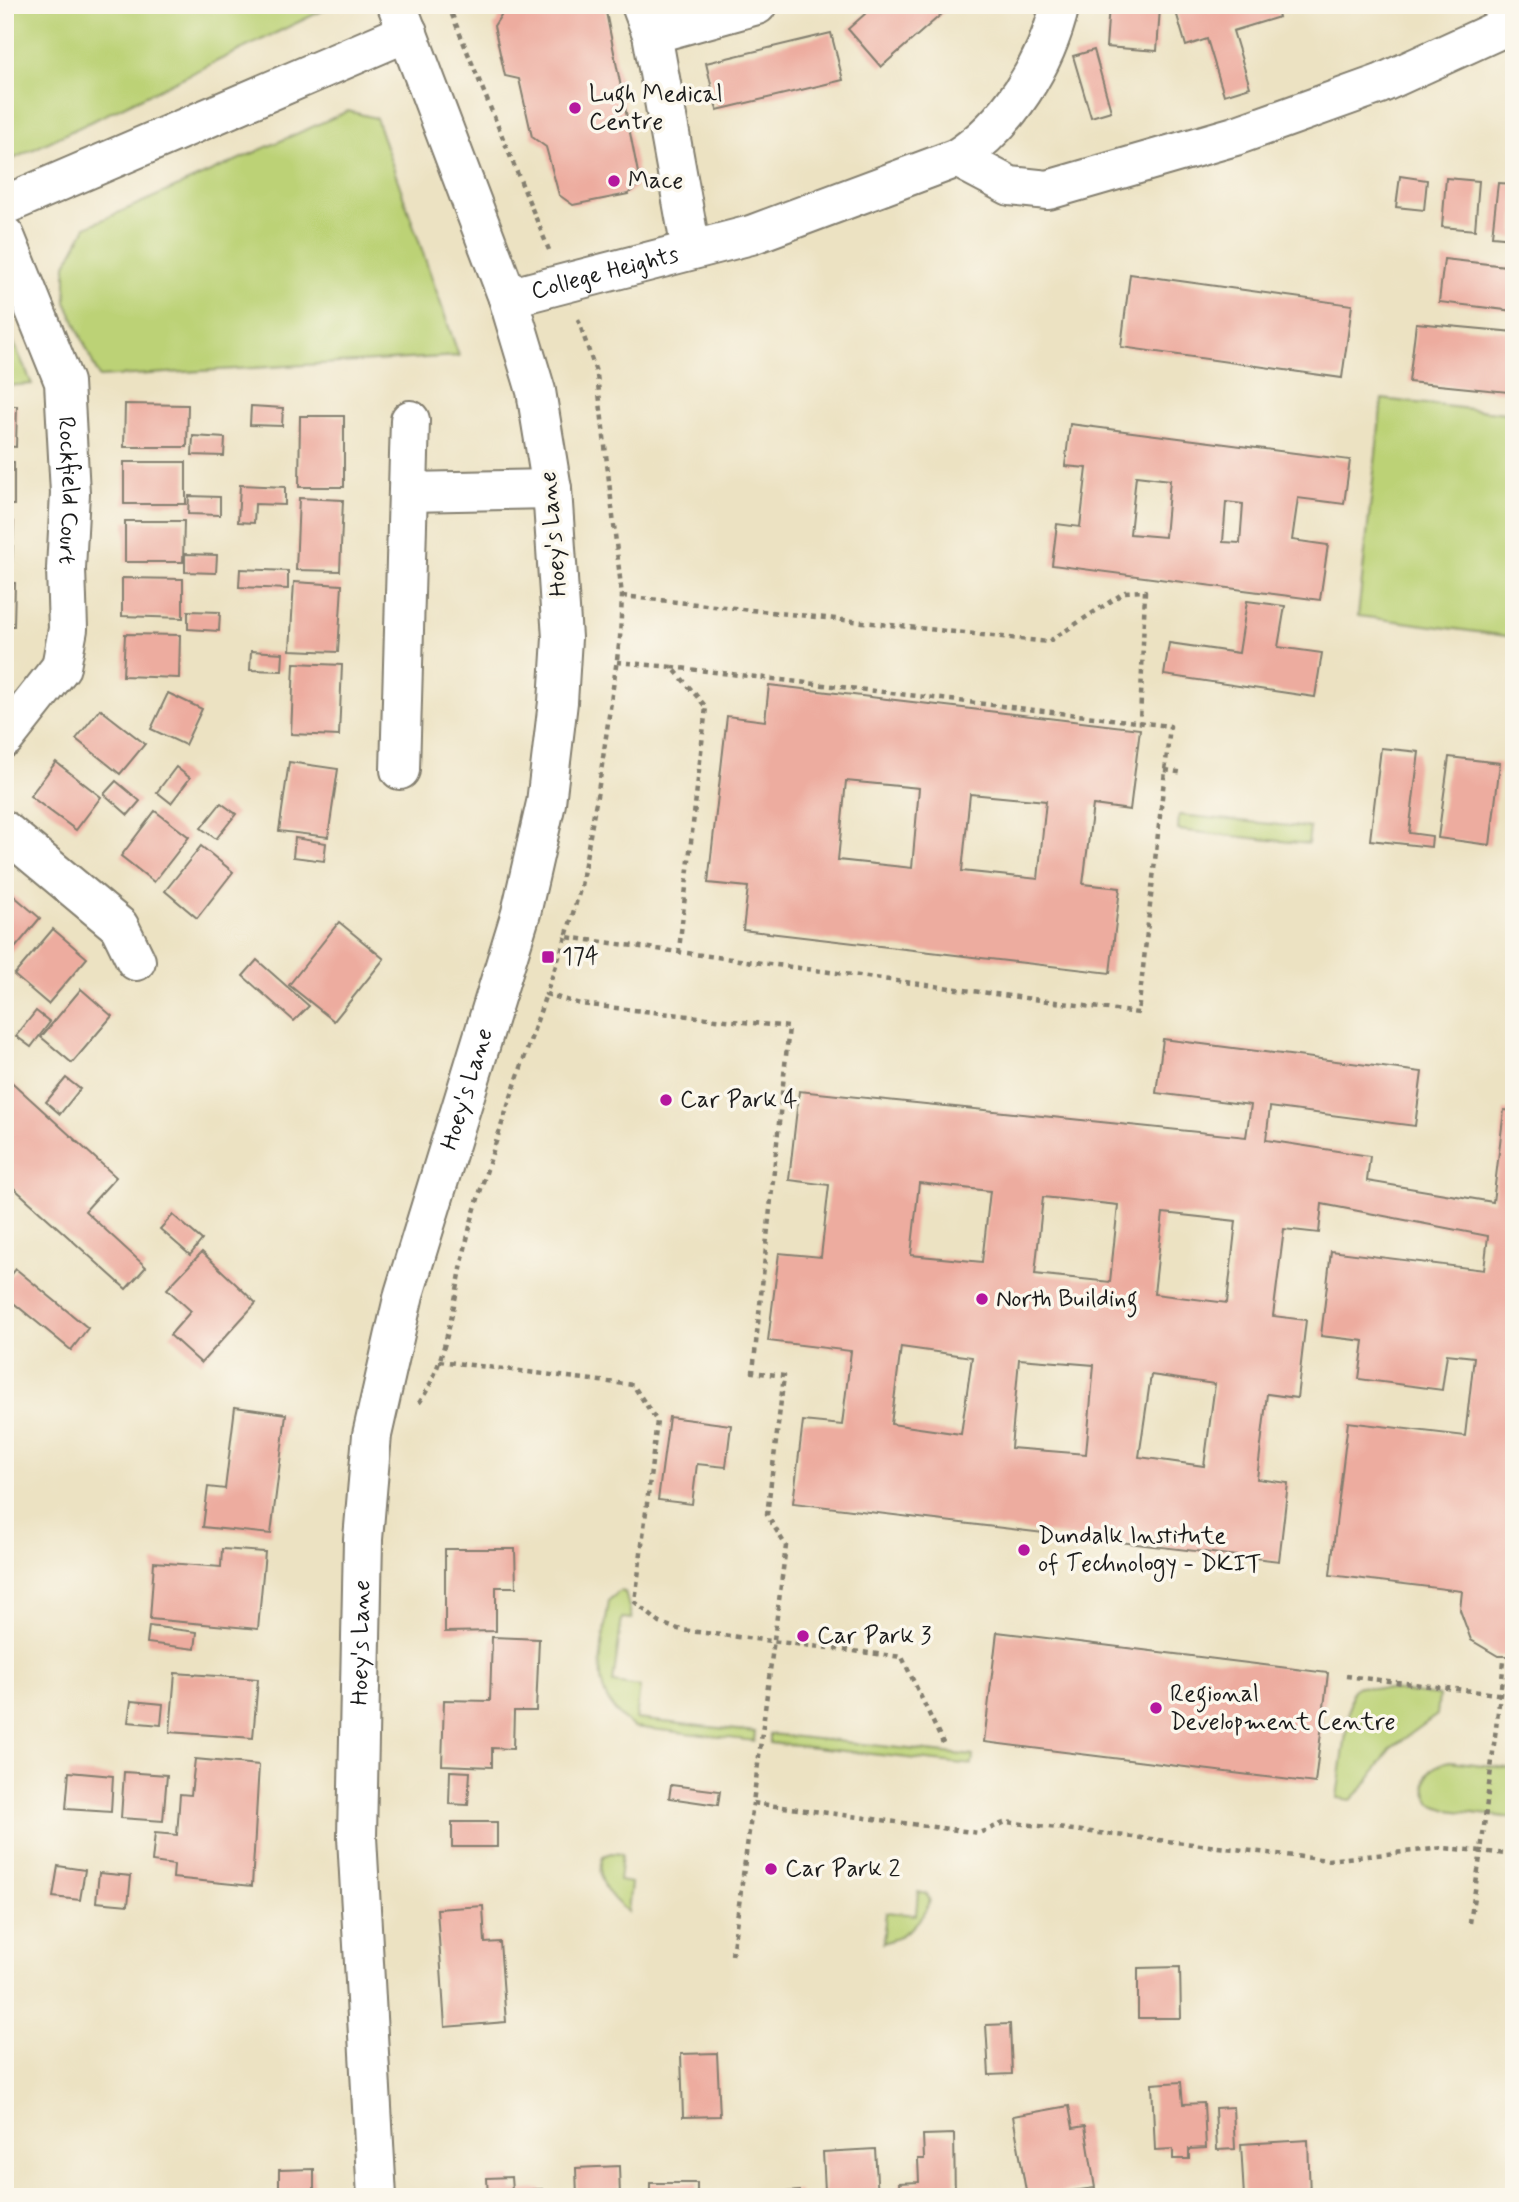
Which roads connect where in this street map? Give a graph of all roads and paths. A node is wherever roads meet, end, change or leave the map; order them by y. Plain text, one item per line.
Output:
1 (448, 5) edge
2 (757, 5) edge
3 (1060, 5) edge
4 (1514, 15) edge
5 (403, 19) edge
6 (647, 20) edge
7 (957, 158) junction
8 (5, 205) edge
9 (5, 236) edge
10 (691, 250) junction
11 (563, 282) junction
12 (508, 298) junction
13 (410, 420) dead end
14 (552, 489) junction
15 (409, 492) junction
16 (621, 596) junction
17 (617, 662) junction
18 (673, 667) junction
19 (1140, 723) junction
20 (5, 738) edge
21 (400, 770) dead end
22 (1165, 770) junction
23 (1184, 773) dead end
24 (5, 831) edge
25 (566, 937) junction
26 (679, 950) junction
27 (136, 961) dead end
28 (547, 994) junction
29 (439, 1361) junction
30 (415, 1408) dead end
31 (774, 1642) junction
32 (1504, 1662) dead end
33 (1346, 1676) dead end
34 (1501, 1694) junction
35 (1514, 1696) edge
36 (943, 1742) dead end
37 (753, 1803) junction
38 (1481, 1851) junction
39 (1514, 1855) edge
40 (1470, 1923) dead end
41 (732, 1955) dead end
42 (377, 2197) edge

1 - 11 path
2 - 6 street, College Heights
3 - 7 street
4 - 7 street
5 - 8 street
5 - 12 street, Hoey's Lane
6 - 10 street, College Heights
7 - 10 street
9 - 20 street, Rockfield Court
10 - 11 street, College Heights
11 - 12 street, College Heights
11 - 16 path
12 - 14 street, Hoey's Lane
13 - 15 street
14 - 15 street
14 - 42 street, Hoey's Lane
15 - 21 street
16 - 17 path
16 - 19 path
17 - 18 path
17 - 25 path
18 - 19 path
18 - 26 path
19 - 22 path
22 - 23 path
22 - 26 path
24 - 27 street
25 - 26 path
25 - 28 path
28 - 29 path
28 - 31 path
29 - 30 path
29 - 31 path
31 - 36 path
31 - 37 path
32 - 34 path
33 - 34 path
34 - 35 path
34 - 38 path
37 - 38 path
37 - 41 path
38 - 39 path
38 - 40 path

